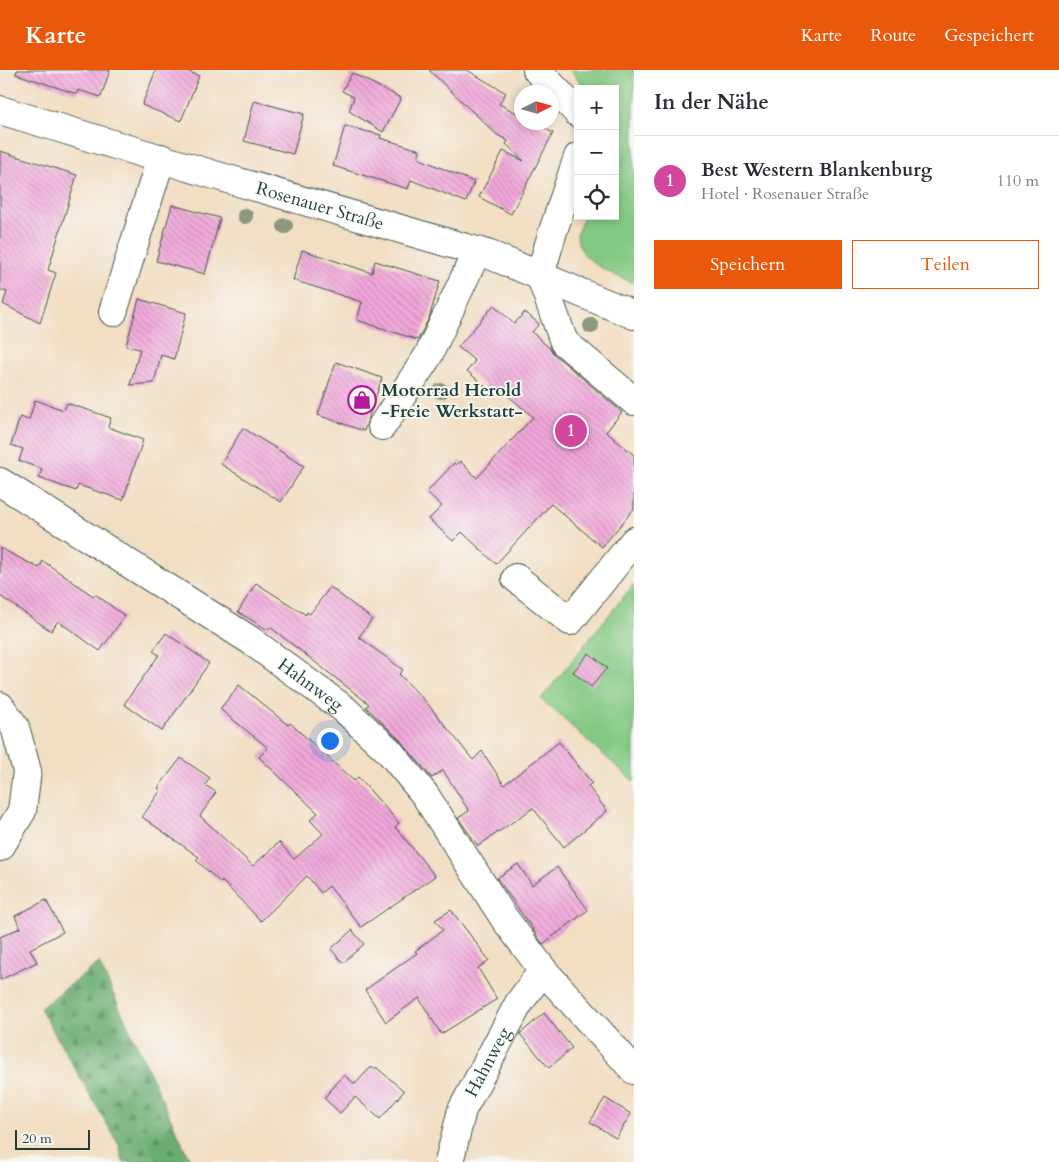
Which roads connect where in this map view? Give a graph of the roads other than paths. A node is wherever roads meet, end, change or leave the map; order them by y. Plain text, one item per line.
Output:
1 (537, 70) edge
2 (574, 109) edge
3 (0, 110) edge
4 (161, 158) junction
5 (574, 168) edge
6 (477, 251) junction
7 (540, 275) junction
8 (113, 312) dead end
9 (634, 315) edge
10 (634, 402) edge
11 (382, 426) dead end
12 (0, 482) edge
13 (634, 541) edge
14 (516, 578) dead end
15 (0, 706) edge
16 (0, 847) edge
17 (543, 970) junction
18 (634, 1070) edge
19 (449, 1162) edge

1 - 2 street
3 - 4 street, Rosenauer Straße
4 - 6 street, Rosenauer Straße
4 - 8 street
5 - 7 street
6 - 7 street, Rosenauer Straße
6 - 11 street
7 - 9 street, Rosenauer Straße
7 - 10 street
12 - 17 street, Hahnweg
13 - 14 street
15 - 16 street
17 - 18 street, Hahnweg
17 - 19 street, Hahnweg

